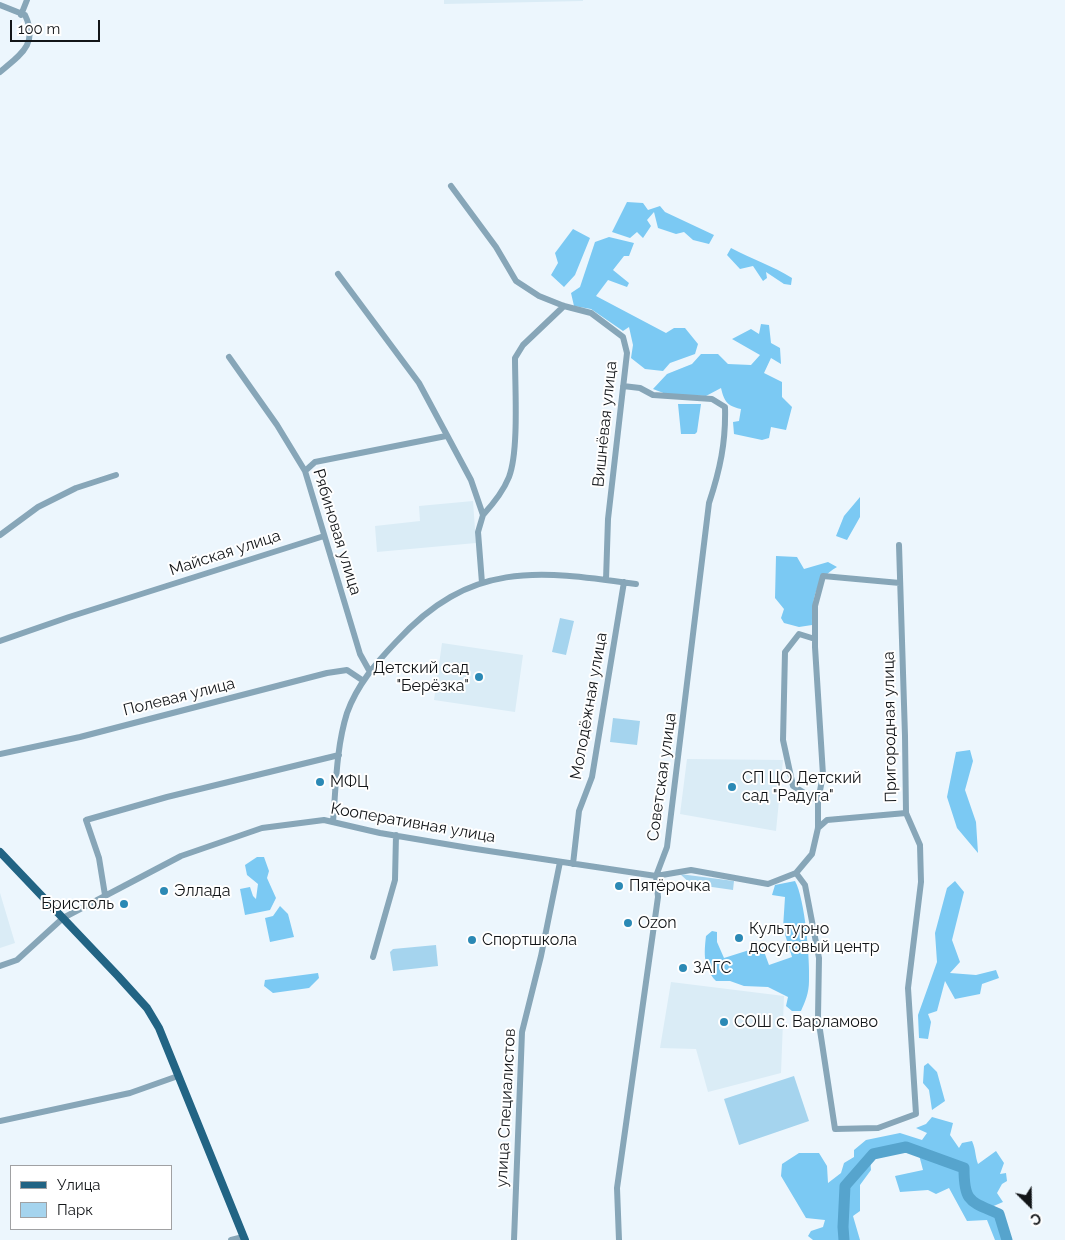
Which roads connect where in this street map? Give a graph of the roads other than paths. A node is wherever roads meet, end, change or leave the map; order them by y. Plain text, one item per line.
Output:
1 (27, 0) edge
2 (0, 5) edge
3 (21, 15) junction
4 (0, 72) edge
5 (451, 186) dead end
6 (338, 274) dead end
7 (564, 306) junction
8 (229, 357) dead end
9 (623, 386) junction
10 (446, 436) junction
11 (305, 471) junction
12 (116, 475) dead end
13 (483, 515) junction
14 (0, 535) edge
15 (324, 536) junction
16 (899, 545) dead end
17 (606, 580) junction
18 (624, 582) junction
19 (482, 583) junction
20 (900, 583) junction
21 (636, 584) dead end
22 (815, 639) junction
23 (0, 641) edge
24 (370, 672) junction
25 (362, 680) junction
26 (0, 754) edge
27 (339, 755) junction
28 (818, 802) junction
29 (906, 813) junction
30 (333, 822) junction
31 (818, 828) junction
32 (396, 835) junction
33 (0, 852) edge
34 (560, 862) junction
35 (573, 864) junction
36 (796, 873) junction
37 (656, 876) junction
38 (105, 895) junction
39 (63, 918) junction
40 (373, 957) dead end
41 (0, 966) edge
42 (178, 1076) junction
43 (0, 1121) edge
44 (244, 1239) edge
45 (231, 1240) edge
46 (514, 1240) edge
47 (619, 1240) edge

1 - 3 street
2 - 3 street
3 - 4 street
5 - 7 street, Вишнёвая улица
6 - 10 street
7 - 9 street, Вишнёвая улица
7 - 13 street
8 - 11 street, Рябиновая улица
9 - 17 street, Вишнёвая улица
9 - 37 street, Советская улица
10 - 11 street
10 - 13 street
11 - 15 street, Рябиновая улица
12 - 14 street
13 - 19 street
15 - 23 street, Майская улица
15 - 24 street, Рябиновая улица
16 - 20 street, Пригородная улица
17 - 18 street
17 - 19 street
18 - 21 street
18 - 35 street, Молодёжная улица
19 - 24 street
20 - 22 street
20 - 29 street, Пригородная улица
22 - 28 street
22 - 28 street
24 - 25 street
25 - 26 street, Полевая улица
25 - 27 street
27 - 30 street
27 - 38 street
28 - 31 street
29 - 31 street
29 - 36 street, Пригородная улица
30 - 32 street, Кооперативная улица
30 - 38 street, Кооперативная улица
31 - 36 street
32 - 34 street, Кооперативная улица
32 - 40 street
33 - 39 main road
34 - 35 street, Кооперативная улица
34 - 46 street, улица Специалистов
35 - 37 street, Кооперативная улица
36 - 37 street, Кооперативная улица
37 - 47 street, Советская улица
38 - 39 street, Кооперативная улица
39 - 41 street, Кооперативная улица
39 - 42 main road
42 - 43 street
42 - 44 main road
44 - 45 street

